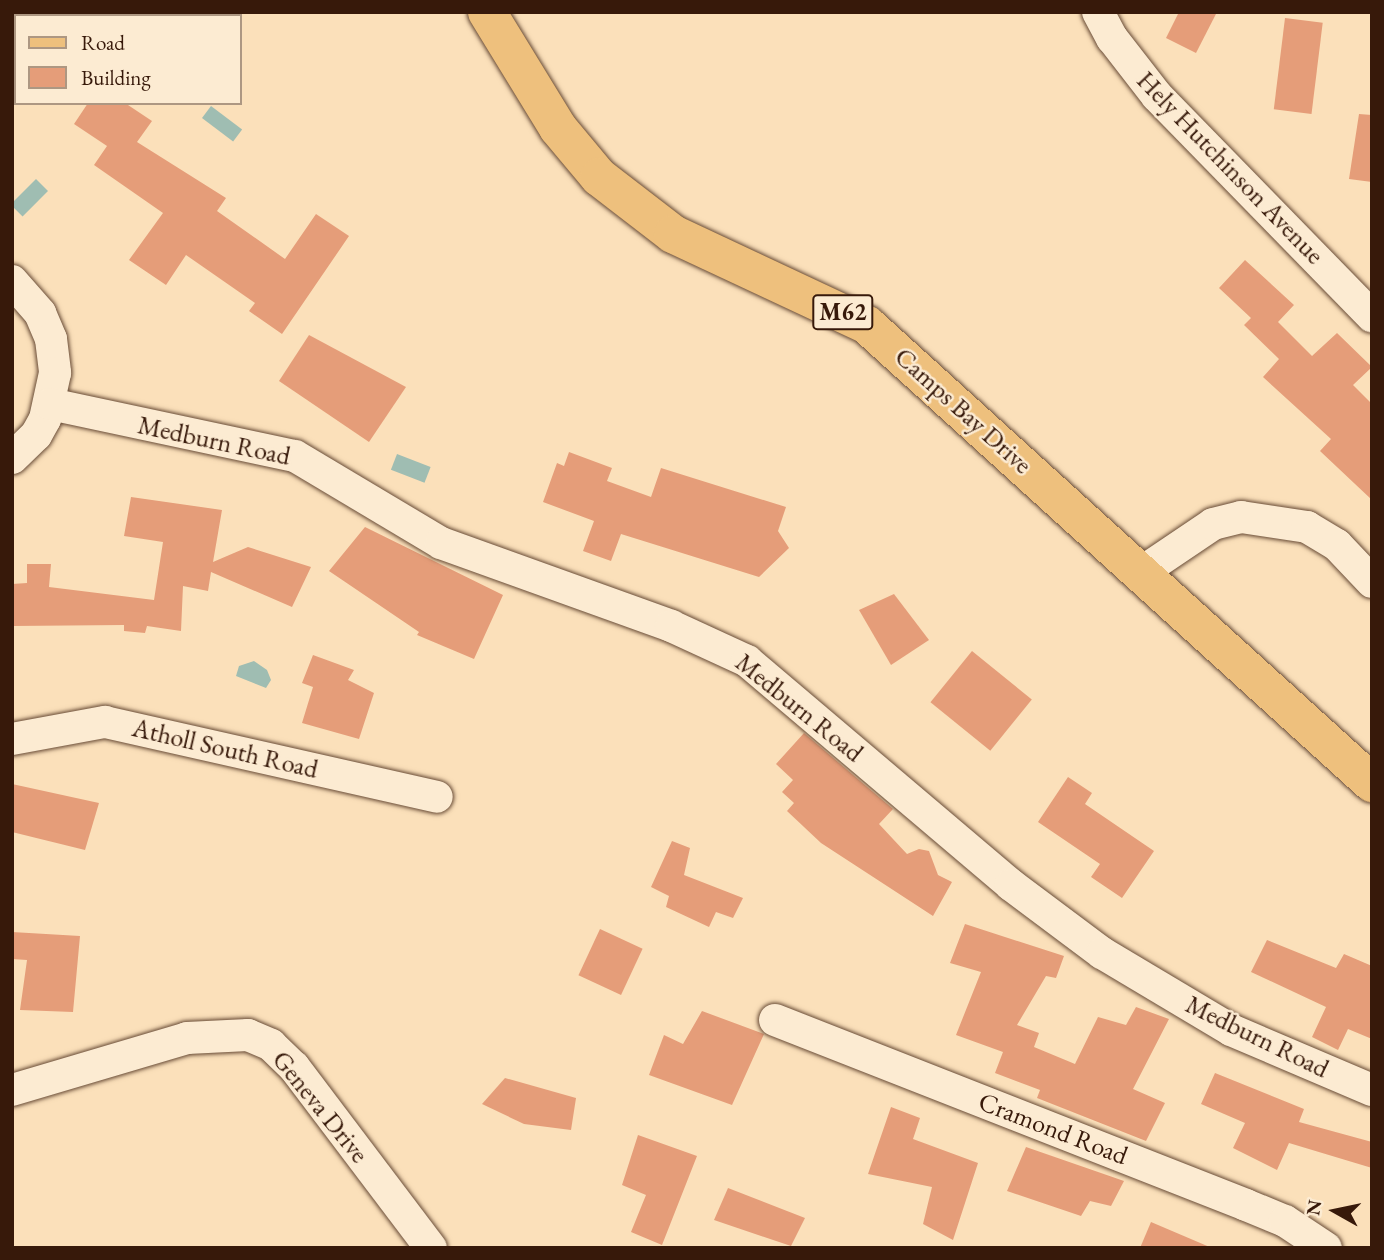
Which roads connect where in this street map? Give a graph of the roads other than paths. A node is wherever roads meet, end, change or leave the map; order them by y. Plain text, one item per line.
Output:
1 (487, 12) edge
2 (1098, 12) edge
3 (12, 281) edge
4 (1372, 316) edge
5 (50, 404) junction
6 (12, 458) edge
7 (1139, 574) junction
8 (1372, 582) edge
9 (12, 739) edge
10 (1372, 783) edge
11 (437, 797) dead end
12 (775, 1020) dead end
13 (12, 1090) edge
14 (1372, 1090) edge
15 (431, 1248) edge
16 (1326, 1248) edge

1 - 7 main road, Camps Bay Drive / M62
2 - 4 street, Hely Hutchinson Avenue
3 - 5 street
5 - 6 street
5 - 14 street, Medburn Road
7 - 8 street
7 - 10 main road, Camps Bay Drive / M62
9 - 11 street, Atholl South Road
12 - 16 street, Cramond Road
13 - 15 street, Geneva Drive

